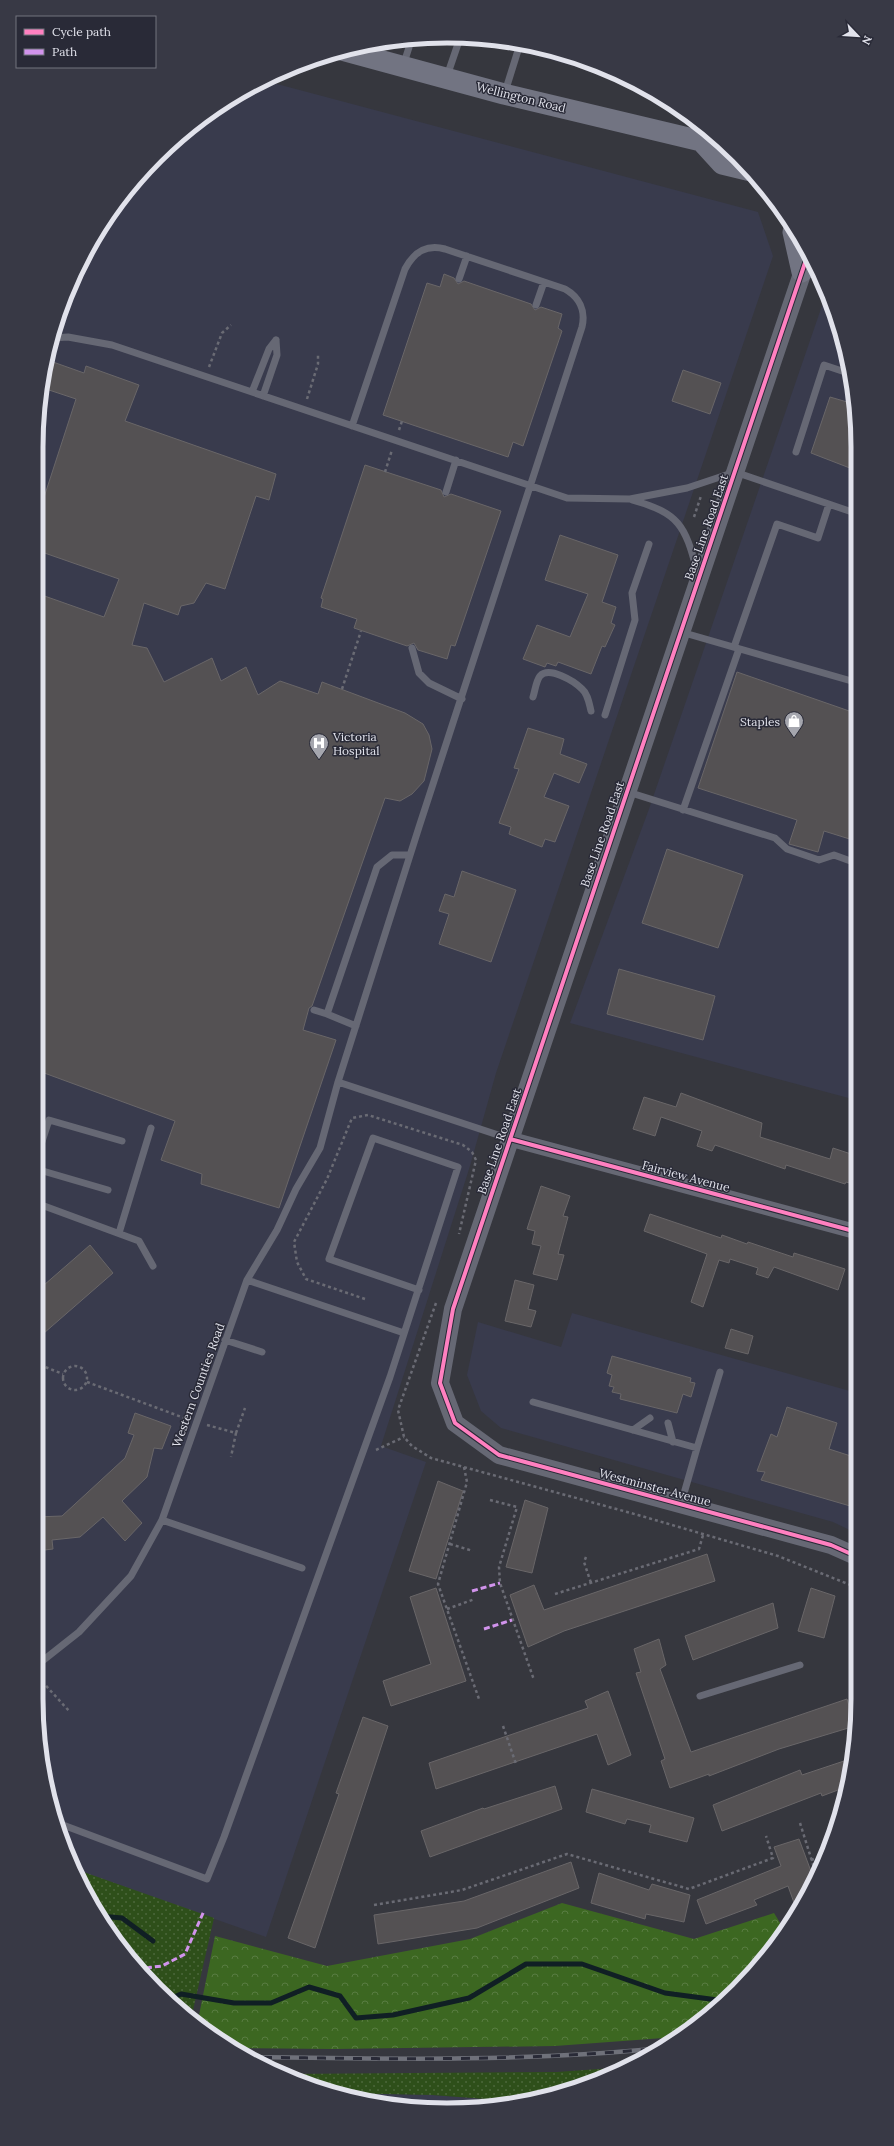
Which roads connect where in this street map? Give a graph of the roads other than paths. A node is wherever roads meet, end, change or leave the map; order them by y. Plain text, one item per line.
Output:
1 (458, 43) edge
2 (410, 45) edge
3 (518, 50) edge
4 (356, 54) edge
5 (402, 66) junction
6 (446, 78) junction
7 (504, 94) junction
8 (706, 139) edge
9 (740, 168) edge
10 (801, 253) edge
11 (467, 256) junction
12 (805, 263) edge
13 (459, 280) dead end
14 (544, 282) junction
15 (536, 305) dead end
16 (58, 338) edge
17 (844, 372) edge
18 (252, 392) junction
19 (264, 396) junction
20 (352, 426) junction
21 (796, 452) dead end
22 (456, 460) junction
23 (735, 472) junction
24 (529, 485) junction
25 (446, 492) dead end
26 (630, 499) junction
27 (829, 504) junction
28 (851, 512) edge
29 (649, 544) dead end
30 (699, 578) junction
31 (681, 632) junction
32 (412, 648) dead end
33 (737, 648) junction
34 (851, 681) edge
35 (533, 697) dead end
36 (462, 699) junction
37 (591, 711) dead end
38 (605, 715) dead end
39 (627, 792) junction
40 (684, 810) junction
41 (410, 855) junction
42 (851, 861) edge
43 (314, 1010) dead end
44 (327, 1014) junction
45 (356, 1026) junction
46 (338, 1082) junction
47 (151, 1128) dead end
48 (43, 1138) edge
49 (510, 1139) junction
50 (122, 1141) dead end
51 (43, 1171) edge
52 (108, 1190) dead end
53 (43, 1205) edge
54 (851, 1230) edge
55 (119, 1234) junction
56 (153, 1266) dead end
57 (247, 1280) junction
58 (419, 1290) junction
59 (404, 1333) junction
60 (225, 1340) junction
61 (262, 1352) dead end
62 (720, 1372) dead end
63 (533, 1402) dead end
64 (650, 1418) dead end
65 (455, 1423) joint
66 (668, 1423) dead end
67 (633, 1430) junction
68 (673, 1442) junction
69 (697, 1448) junction
70 (681, 1505) junction
71 (162, 1520) junction
72 (851, 1554) edge
73 (302, 1568) dead end
74 (43, 1660) edge
75 (800, 1665) dead end
76 (700, 1696) dead end
77 (63, 1825) edge

1 - 6 lane
2 - 5 lane
3 - 7 lane
4 - 5 main road, Wellington Road
5 - 6 main road, Wellington Road
6 - 7 main road, Wellington Road
7 - 8 main road, Wellington Road
8 - 9 main road, Wellington Road
10 - 12 main road
11 - 13 lane
11 - 14 lane, Western Counties Road
11 - 20 lane, Western Counties Road
12 - 23 street, Base Line Road East
14 - 15 lane
14 - 24 lane, Western Counties Road
16 - 18 lane
17 - 21 lane
18 - 19 lane
18 - 19 lane
19 - 20 lane
20 - 22 lane
22 - 24 lane
22 - 25 lane
23 - 26 lane
23 - 27 lane
23 - 30 street, Base Line Road East
24 - 26 lane
24 - 36 lane, Western Counties Road
26 - 30 lane
27 - 28 lane
27 - 33 lane
29 - 38 lane
30 - 31 street, Base Line Road East
31 - 33 lane
31 - 39 street, Base Line Road East
32 - 36 lane
33 - 34 lane
33 - 40 lane
35 - 37 lane
36 - 41 lane, Western Counties Road
39 - 40 lane
39 - 49 street, Base Line Road East
40 - 42 lane
41 - 44 lane
41 - 45 lane, Western Counties Road
43 - 44 lane
44 - 45 lane
45 - 46 lane, Western Counties Road
46 - 49 lane
46 - 57 lane, Western Counties Road
47 - 55 lane
48 - 50 lane
49 - 54 street, Fairview Avenue
49 - 65 street, Base Line Road East
51 - 52 lane
53 - 55 lane
55 - 56 lane
57 - 59 lane
57 - 60 lane, Western Counties Road
58 - 58 lane
58 - 59 lane
59 - 77 lane
60 - 61 lane
60 - 71 lane, Western Counties Road
62 - 69 lane
63 - 67 lane
64 - 67 lane
65 - 70 street, Westminster Avenue
66 - 68 lane
67 - 68 lane
68 - 69 lane
69 - 70 lane
70 - 72 street, Westminster Avenue
71 - 73 lane
71 - 74 lane, Western Counties Road
75 - 76 lane

